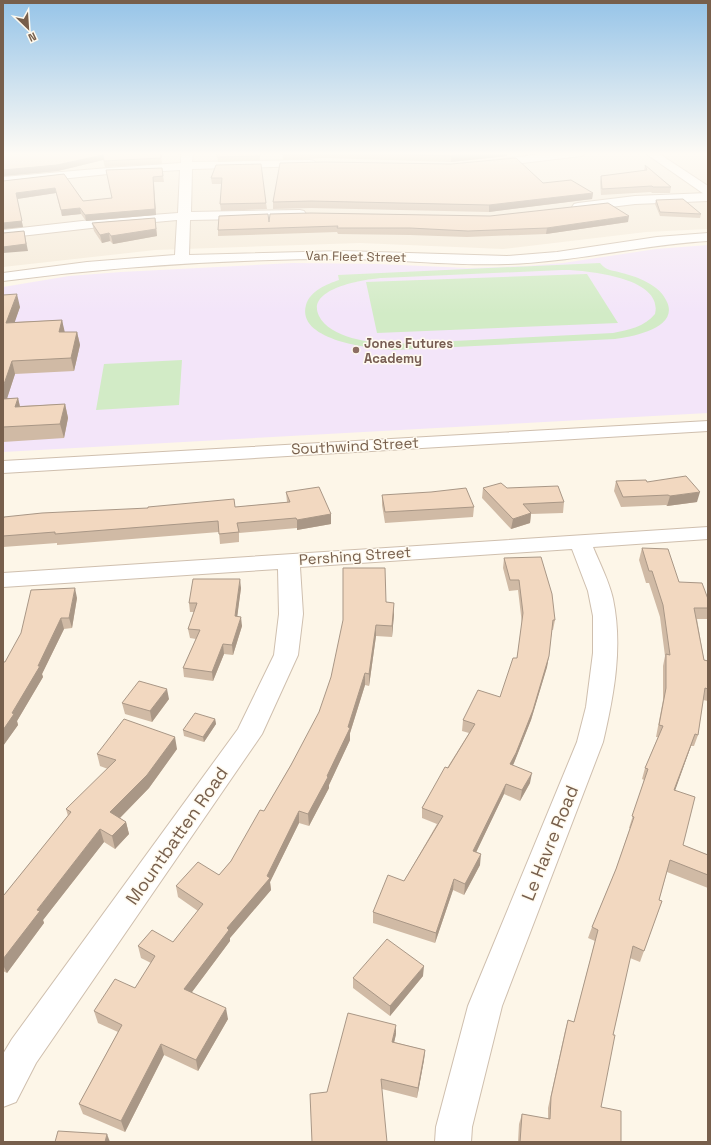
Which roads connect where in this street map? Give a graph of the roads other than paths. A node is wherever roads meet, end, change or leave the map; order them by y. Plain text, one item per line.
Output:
1 (184, 206) edge
2 (588, 206) edge
3 (569, 209) edge
4 (311, 213) edge
5 (184, 216) junction
6 (3, 234) edge
7 (708, 237) edge
8 (182, 259) junction
9 (3, 277) edge
10 (708, 426) edge
11 (3, 467) edge
12 (708, 533) edge
13 (580, 541) junction
14 (289, 560) junction
15 (3, 580) edge
16 (3, 1089) edge
17 (453, 1142) edge

1 - 5 street
2 - 3 street
4 - 5 street
5 - 6 street
5 - 8 street
7 - 8 street, Van Fleet Street
8 - 9 street, Van Fleet Street
10 - 11 street, Southwind Street
12 - 13 street, Pershing Street
13 - 14 street, Pershing Street
13 - 17 street, Le Havre Road
14 - 15 street, Pershing Street
14 - 16 street, Mountbatten Road

